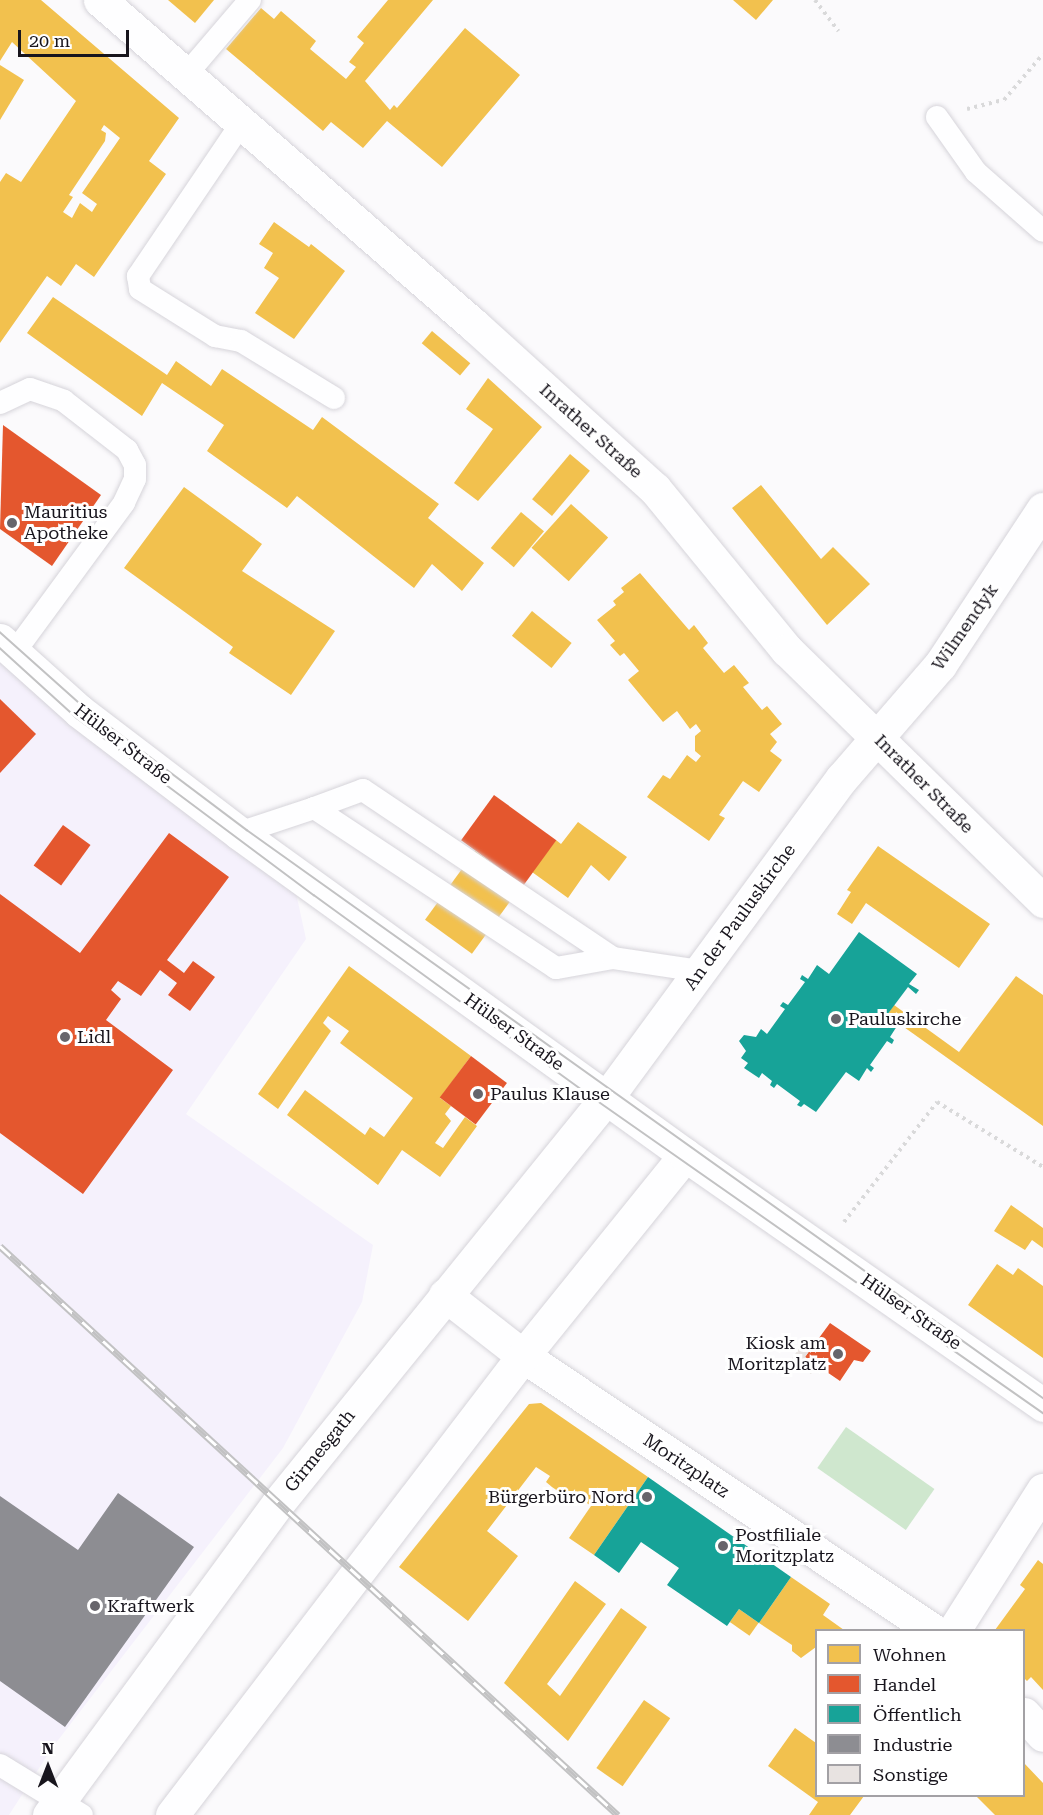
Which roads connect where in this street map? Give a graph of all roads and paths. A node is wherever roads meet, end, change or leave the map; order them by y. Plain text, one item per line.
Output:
1 (100, 0) edge
2 (250, 0) edge
3 (814, 0) edge
4 (838, 31) dead end
5 (1043, 54) edge
6 (185, 76) junction
7 (937, 117) joint
8 (240, 124) junction
9 (1043, 231) edge
10 (334, 398) dead end
11 (0, 403) edge
12 (1043, 509) edge
13 (7, 647) edge
14 (878, 739) junction
15 (314, 808) junction
16 (239, 833) junction
17 (1043, 901) edge
18 (613, 958) junction
19 (700, 971) junction
20 (606, 1099) junction
21 (685, 1155) junction
22 (1043, 1167) edge
23 (824, 1252) junction
24 (445, 1295) junction
25 (524, 1356) junction
26 (1043, 1405) edge
27 (1043, 1490) edge
28 (931, 1629) edge
29 (955, 1629) edge
30 (1025, 1716) edge
31 (1043, 1735) edge
32 (0, 1765) edge
33 (63, 1810) edge
34 (172, 1815) edge

1 - 6 street, Inrather Straße
2 - 6 lane
3 - 4 path
5 - 7 path
6 - 8 street, Inrather Straße
7 - 9 lane
8 - 10 lane
8 - 14 street, Inrather Straße
11 - 13 lane
12 - 14 street, Wilmendyk
13 - 16 street, Hülser Straße
14 - 17 street, Inrather Straße
14 - 19 street, An der Pauluskirche
15 - 16 lane
15 - 18 lane
15 - 18 lane
16 - 20 street, Hülser Straße
18 - 19 lane
19 - 20 street, An der Pauluskirche
20 - 21 street, Hülser Straße
20 - 24 street, Girmesgath
21 - 23 street, Hülser Straße
21 - 25 street
22 - 23 path
23 - 26 street, Hülser Straße
24 - 25 street, Moritzplatz
24 - 33 street, Girmesgath
25 - 28 street, Moritzplatz
25 - 34 street
27 - 29 street
30 - 31 street
32 - 33 lane

